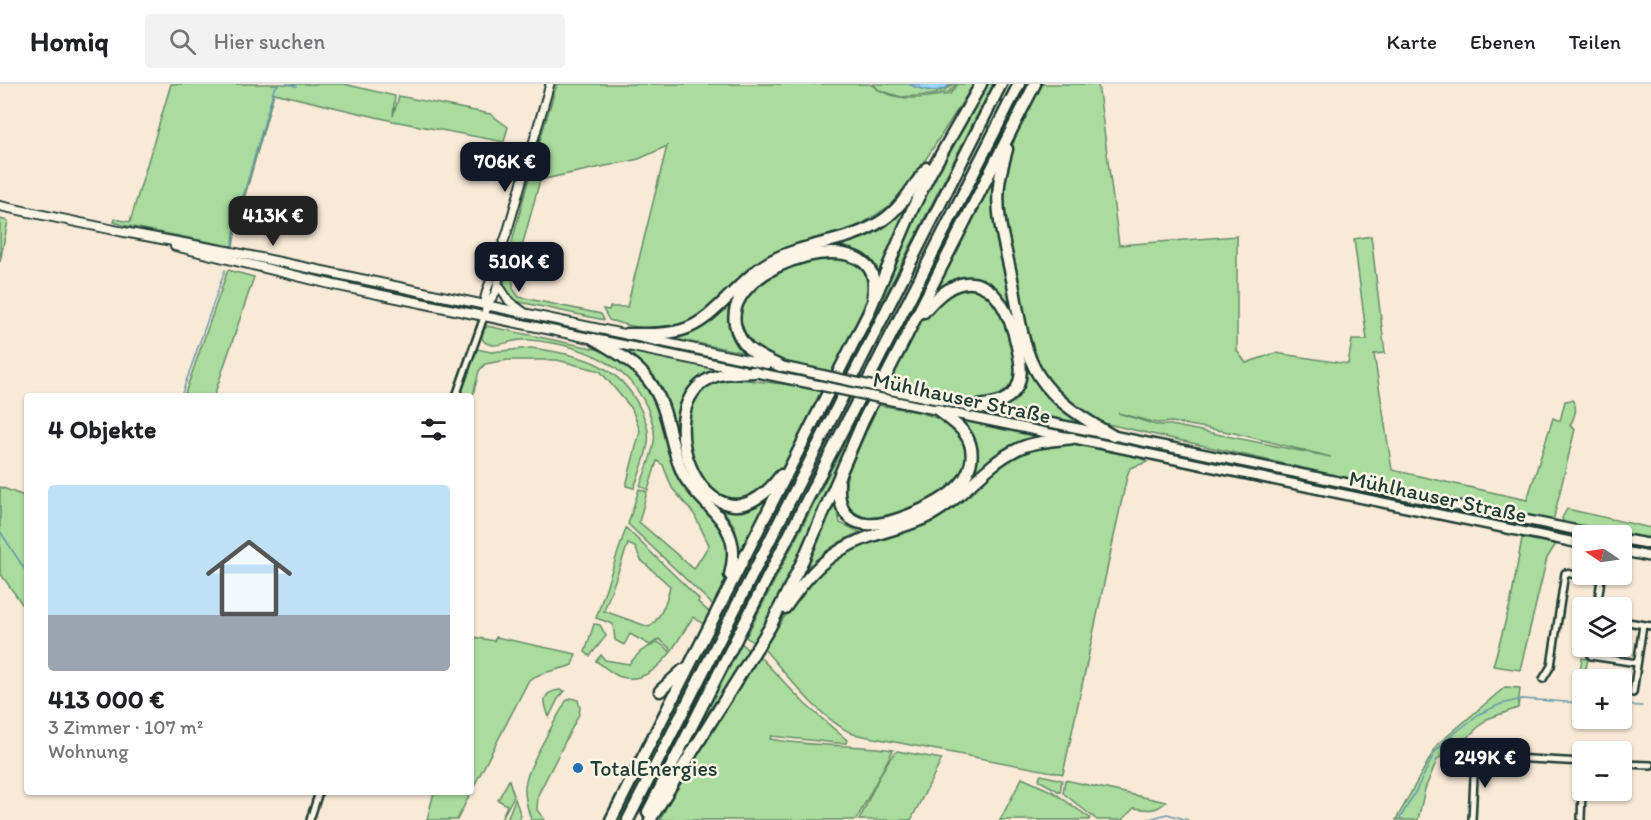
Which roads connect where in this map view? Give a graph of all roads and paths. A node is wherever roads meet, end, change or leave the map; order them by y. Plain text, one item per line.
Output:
1 (550, 84) edge
2 (981, 84) edge
3 (1001, 84) edge
4 (1019, 84) edge
5 (1035, 84) edge
6 (1013, 128) junction
7 (948, 139) junction
8 (0, 206) edge
9 (124, 232) junction
10 (507, 233) junction
11 (498, 284) junction
12 (487, 305) junction
13 (526, 313) junction
14 (868, 315) junction
15 (484, 317) junction
16 (627, 334) junction
17 (906, 336) junction
18 (594, 339) junction
19 (780, 366) junction
20 (754, 372) junction
21 (457, 393) edge
22 (969, 407) junction
23 (938, 410) junction
24 (1113, 436) junction
25 (1072, 438) junction
26 (796, 455) junction
27 (841, 471) junction
28 (1572, 529) edge
29 (1632, 540) edge
30 (1572, 542) edge
31 (1651, 544) edge
32 (1632, 553) edge
33 (1651, 557) edge
34 (1599, 597) edge
35 (722, 599) junction
36 (1632, 623) edge
37 (1643, 625) junction
38 (1651, 626) edge
39 (770, 627) junction
40 (1598, 657) edge
41 (692, 658) junction
42 (1637, 663) junction
43 (1543, 679) dead end
44 (660, 691) dead end
45 (1633, 693) dead end
46 (1572, 761) edge
47 (1632, 764) edge
48 (1651, 765) edge
49 (319, 795) edge
50 (1582, 801) edge
51 (310, 820) edge
52 (610, 820) edge
53 (628, 820) edge
54 (644, 820) edge
55 (650, 820) edge
56 (1472, 820) edge
57 (1581, 820) edge

1 - 10 street
2 - 7 highway
3 - 53 highway
4 - 54 highway
5 - 6 highway
6 - 17 highway
6 - 24 highway
7 - 14 highway
7 - 16 highway
8 - 9 main road
9 - 12 main road, Mühlhauser Straße
9 - 15 main road, Mühlhauser Straße
10 - 11 street
10 - 12 street
11 - 12 street
11 - 13 street
12 - 13 main road, Mühlhauser Straße
12 - 15 street
13 - 16 main road, Mühlhauser Straße
14 - 19 highway
14 - 26 highway
15 - 18 main road, Mühlhauser Straße
15 - 21 street
16 - 19 main road, Mühlhauser Straße
17 - 22 highway
17 - 27 highway
18 - 20 main road, Mühlhauser Straße
18 - 35 highway
19 - 22 main road, Mühlhauser Straße, bridge
20 - 23 main road, Mühlhauser Straße, bridge
20 - 26 highway
22 - 24 main road, Mühlhauser Straße
23 - 25 main road, Mühlhauser Straße
23 - 27 highway
24 - 28 main road, Mühlhauser Straße
25 - 30 main road, Mühlhauser Straße
25 - 39 highway
26 - 35 highway
27 - 39 highway
29 - 31 main road
32 - 33 main road
34 - 43 street
35 - 41 highway
36 - 37 street
37 - 38 street
37 - 42 street
39 - 55 highway
40 - 42 street
41 - 44 highway
41 - 52 highway
42 - 45 street
46 - 56 street
47 - 48 street
49 - 51 street
50 - 57 street

